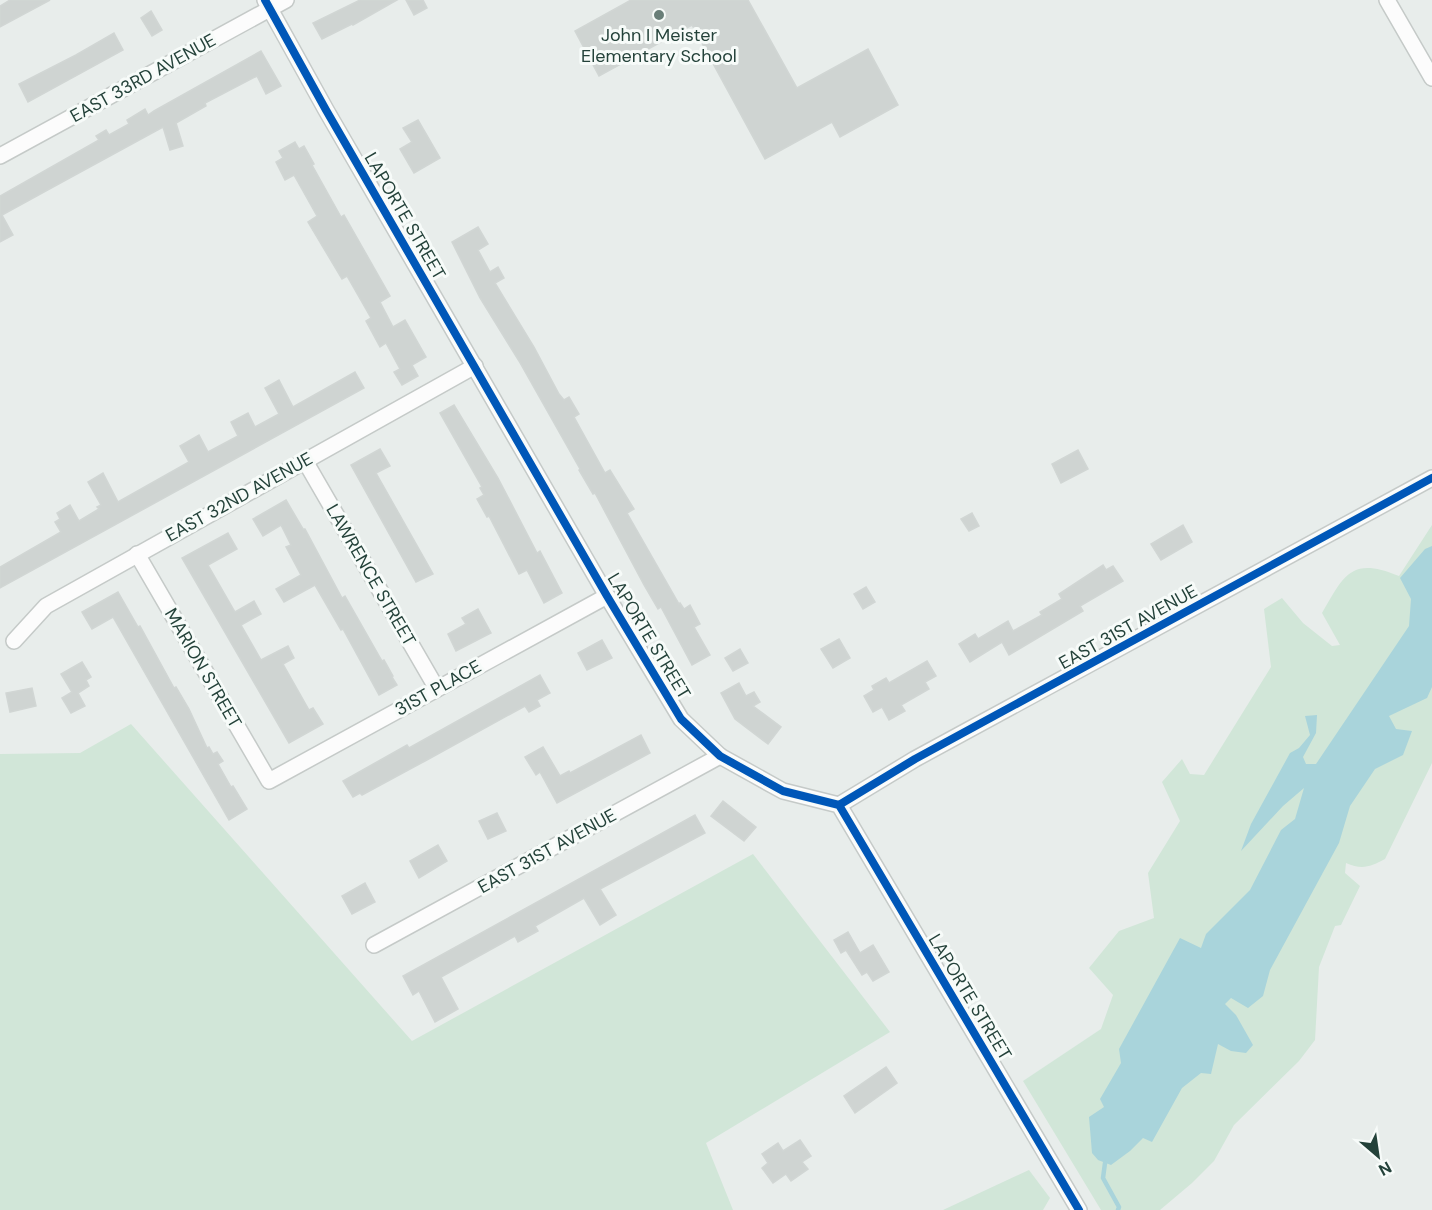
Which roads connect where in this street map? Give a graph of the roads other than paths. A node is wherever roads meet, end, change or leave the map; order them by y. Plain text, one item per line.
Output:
1 (286, 0) edge
2 (1387, 0) edge
3 (267, 4) edge
4 (1432, 78) edge
5 (0, 156) edge
6 (475, 366) junction
7 (305, 461) junction
8 (1432, 478) edge
9 (137, 554) junction
10 (607, 596) junction
11 (14, 641) dead end
12 (437, 689) junction
13 (720, 756) junction
14 (269, 781) joint
15 (839, 805) junction
16 (374, 945) dead end
17 (1079, 1210) edge

1 - 3 street, EAST 33RD AVENUE
2 - 4 street
3 - 5 street, EAST 33RD AVENUE
3 - 6 street, LAPORTE STREET
6 - 7 street, EAST 32ND AVENUE
6 - 10 street, LAPORTE STREET
7 - 9 street, EAST 32ND AVENUE
7 - 12 street, LAWRENCE STREET
8 - 15 street, EAST 31ST AVENUE
9 - 11 street, EAST 32ND AVENUE
9 - 14 street, MARION STREET
10 - 12 street, 31ST PLACE
10 - 13 street, LAPORTE STREET
12 - 14 street, 31ST PLACE
13 - 15 street, LAPORTE STREET
13 - 16 street, EAST 31ST AVENUE
15 - 17 street, LAPORTE STREET

